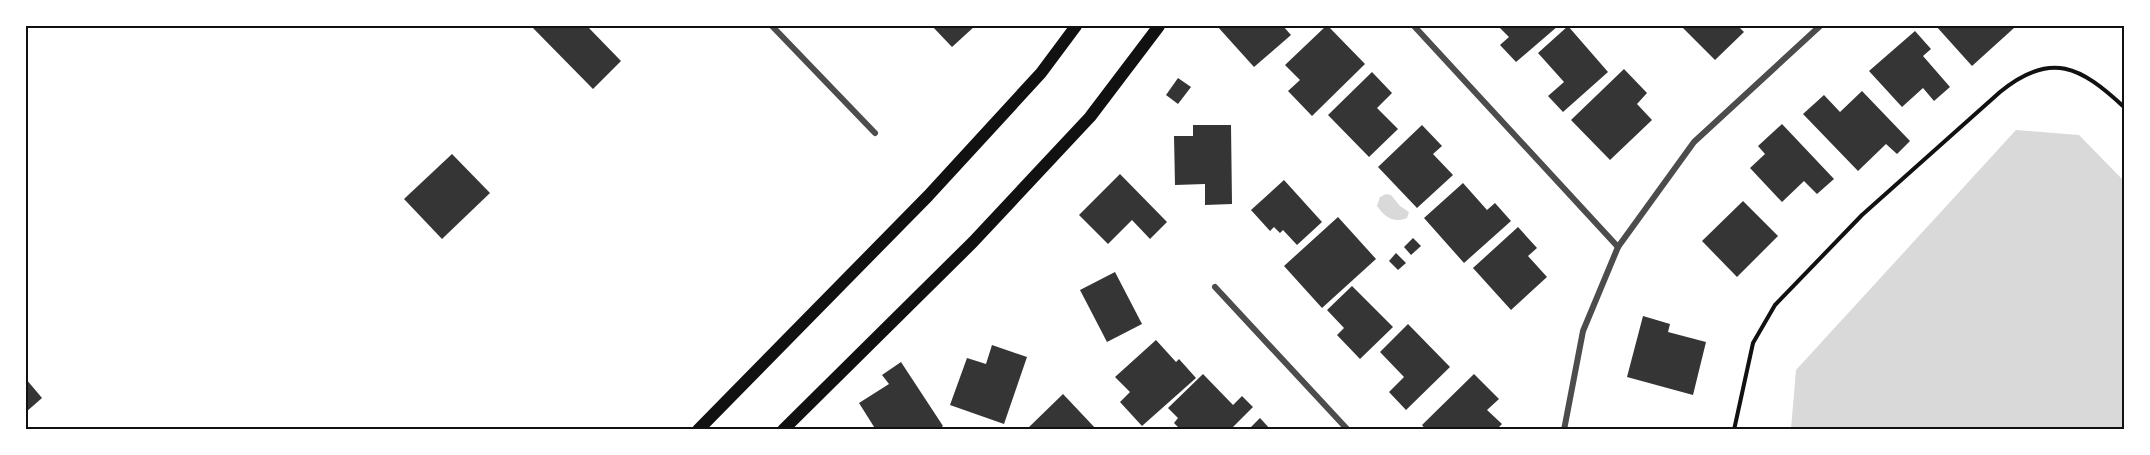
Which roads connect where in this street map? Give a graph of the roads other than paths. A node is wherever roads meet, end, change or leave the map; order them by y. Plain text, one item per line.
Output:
1 (772, 26) edge
2 (1076, 26) edge
3 (1159, 26) edge
4 (1414, 26) edge
5 (1820, 26) edge
6 (875, 133) dead end
7 (1618, 247) junction
8 (1215, 287) dead end
9 (698, 429) edge
10 (783, 429) edge
11 (1348, 429) edge
12 (1564, 429) edge

1 - 6 street
2 - 9 main road
3 - 10 main road
4 - 7 street
5 - 7 street
7 - 12 street
8 - 11 street

